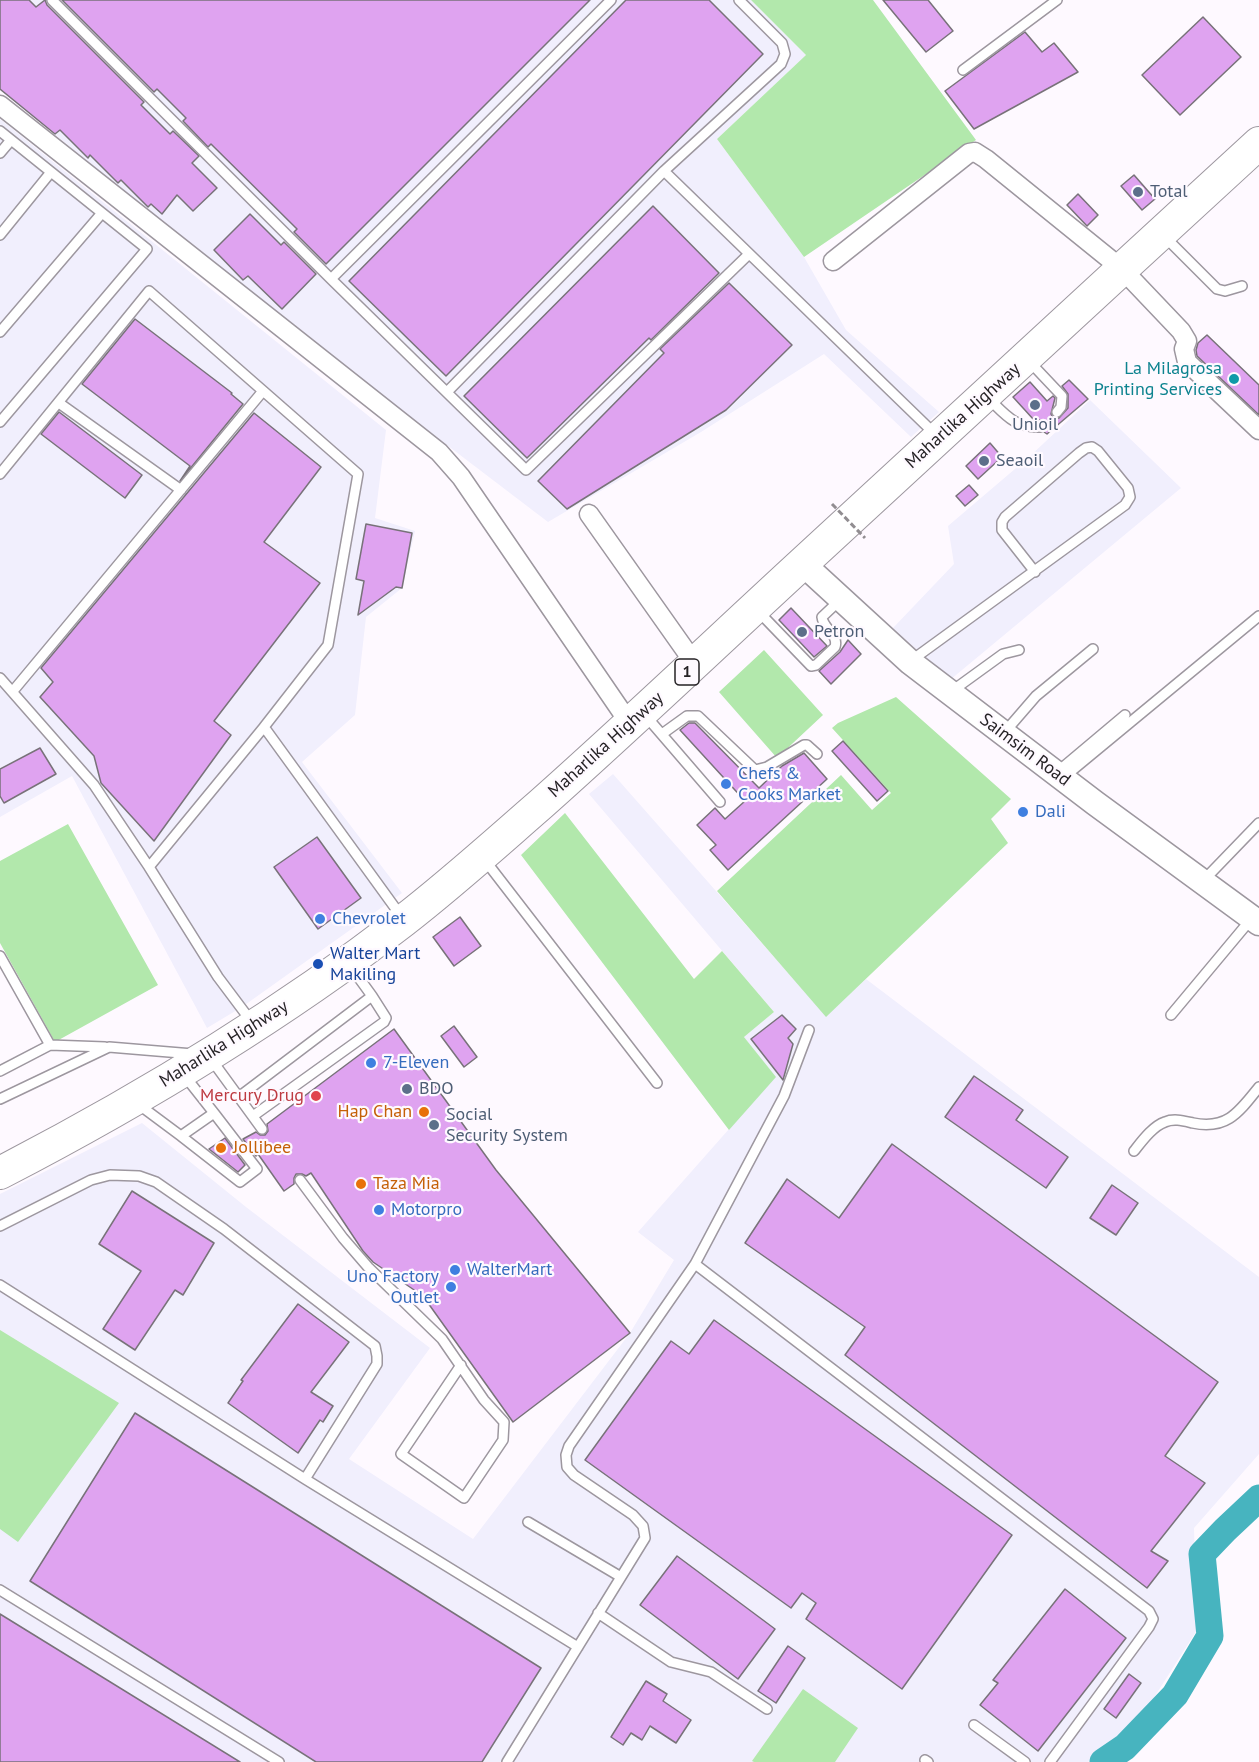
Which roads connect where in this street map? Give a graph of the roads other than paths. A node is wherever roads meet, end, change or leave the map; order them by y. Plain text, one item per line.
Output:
1 (52, 0) edge
2 (611, 0) edge
3 (739, 0) edge
4 (1057, 0) edge
5 (963, 70) dead end
6 (0, 105) edge
7 (0, 131) edge
8 (11, 140) junction
9 (1259, 143) edge
10 (0, 153) edge
11 (664, 171) junction
12 (51, 172) junction
13 (102, 213) junction
14 (1162, 233) junction
15 (0, 235) edge
16 (749, 254) junction
17 (833, 261) dead end
18 (1122, 269) junction
19 (332, 279) junction
20 (1242, 286) dead end
21 (0, 332) edge
22 (1027, 358) junction
23 (263, 391) junction
24 (448, 392) junction
25 (986, 396) junction
26 (59, 403) junction
27 (1057, 412) dead end
28 (0, 422) edge
29 (1040, 427) dead end
30 (1259, 430) edge
31 (939, 438) junction
32 (0, 474) edge
33 (180, 490) junction
34 (588, 514) dead end
35 (802, 563) junction
36 (1035, 572) junction
37 (840, 600) junction
38 (755, 608) junction
39 (1259, 616) edge
40 (1093, 649) dead end
41 (1018, 650) dead end
42 (910, 662) junction
43 (694, 664) junction
44 (0, 678) edge
45 (13, 691) junction
46 (950, 693) junction
47 (1125, 715) dead end
48 (645, 724) junction
49 (264, 727) junction
50 (1004, 733) junction
51 (817, 754) dead end
52 (1059, 776) junction
53 (720, 802) dead end
54 (1259, 823) edge
55 (482, 856) junction
56 (148, 867) junction
57 (1203, 881) junction
58 (404, 920) junction
59 (1255, 921) edge
60 (0, 956) edge
61 (347, 962) junction
62 (372, 996) junction
63 (1171, 1015) dead end
64 (255, 1027) junction
65 (809, 1030) dead end
66 (50, 1045) junction
67 (109, 1047) junction
68 (208, 1055) junction
69 (0, 1071) edge
70 (181, 1072) junction
71 (657, 1083) dead end
72 (1259, 1087) edge
73 (240, 1096) junction
74 (0, 1099) edge
75 (134, 1100) junction
76 (214, 1113) junction
77 (253, 1116) junction
78 (262, 1129) dead end
79 (181, 1136) junction
80 (1134, 1150) dead end
81 (0, 1173) edge
82 (300, 1180) dead end
83 (0, 1226) edge
84 (695, 1264) junction
85 (0, 1284) edge
86 (460, 1365) junction
87 (305, 1479) junction
88 (528, 1522) dead end
89 (621, 1577) junction
90 (0, 1590) edge
91 (598, 1613) junction
92 (578, 1647) junction
93 (767, 1708) dead end
94 (974, 1725) dead end
95 (279, 1762) edge
96 (507, 1762) edge
97 (1025, 1762) edge
98 (1050, 1762) edge

1 - 19 lane
2 - 19 lane
3 - 11 lane
4 - 5 lane
6 - 48 street
7 - 8 lane
8 - 10 lane
8 - 12 lane
9 - 14 highway, Maharlika Highway / 1
11 - 16 lane
11 - 24 lane
12 - 13 lane
12 - 15 lane
13 - 21 lane
13 - 28 lane
14 - 18 highway, Maharlika Highway / 1
14 - 20 lane
16 - 24 lane
16 - 31 lane
17 - 18 street
18 - 22 highway, Maharlika Highway / 1
18 - 30 street
19 - 24 lane
22 - 25 highway, Maharlika Highway / 1
22 - 27 lane
23 - 26 lane
23 - 33 lane
23 - 49 lane
25 - 29 lane
25 - 31 highway, Maharlika Highway / 1
26 - 32 lane
26 - 33 lane
31 - 35 highway, Maharlika Highway / 1
33 - 45 lane
34 - 43 street
35 - 37 street, Saimsim Road
35 - 38 highway, Maharlika Highway / 1
36 - 36 lane
36 - 42 lane
37 - 38 lane
37 - 42 street, Saimsim Road
38 - 43 highway, Maharlika Highway / 1
39 - 52 lane
40 - 50 lane
41 - 46 lane
42 - 46 street, Saimsim Road
43 - 48 highway, Maharlika Highway / 1
44 - 45 lane
45 - 56 lane
46 - 50 street, Saimsim Road
47 - 52 lane
48 - 51 lane
48 - 53 lane
48 - 55 highway, Maharlika Highway / 1
49 - 56 lane
49 - 58 lane
50 - 52 street, Saimsim Road
52 - 57 street, Saimsim Road
54 - 57 lane
55 - 58 highway, Maharlika Highway / 1
55 - 71 lane
56 - 64 lane
57 - 59 street, Saimsim Road
58 - 61 highway, Maharlika Highway / 1
59 - 63 lane
60 - 66 lane
61 - 62 lane
61 - 64 highway, Maharlika Highway / 1
62 - 73 lane
62 - 77 lane
64 - 68 highway, Maharlika Highway / 1
65 - 84 lane
66 - 67 lane
66 - 69 lane
67 - 68 lane
67 - 74 lane
68 - 70 highway, Maharlika Highway / 1
68 - 73 lane
70 - 75 highway, Maharlika Highway / 1
70 - 76 lane
72 - 80 lane
73 - 77 lane
75 - 79 lane
75 - 81 highway, Maharlika Highway / 1
76 - 79 lane
76 - 79 lane
77 - 78 lane
82 - 86 lane
83 - 87 lane
84 - 89 lane
84 - 98 lane
85 - 87 lane
86 - 86 lane
87 - 92 lane
88 - 89 lane
89 - 91 lane
90 - 95 lane
91 - 92 lane
91 - 93 lane
92 - 96 lane
94 - 97 lane

